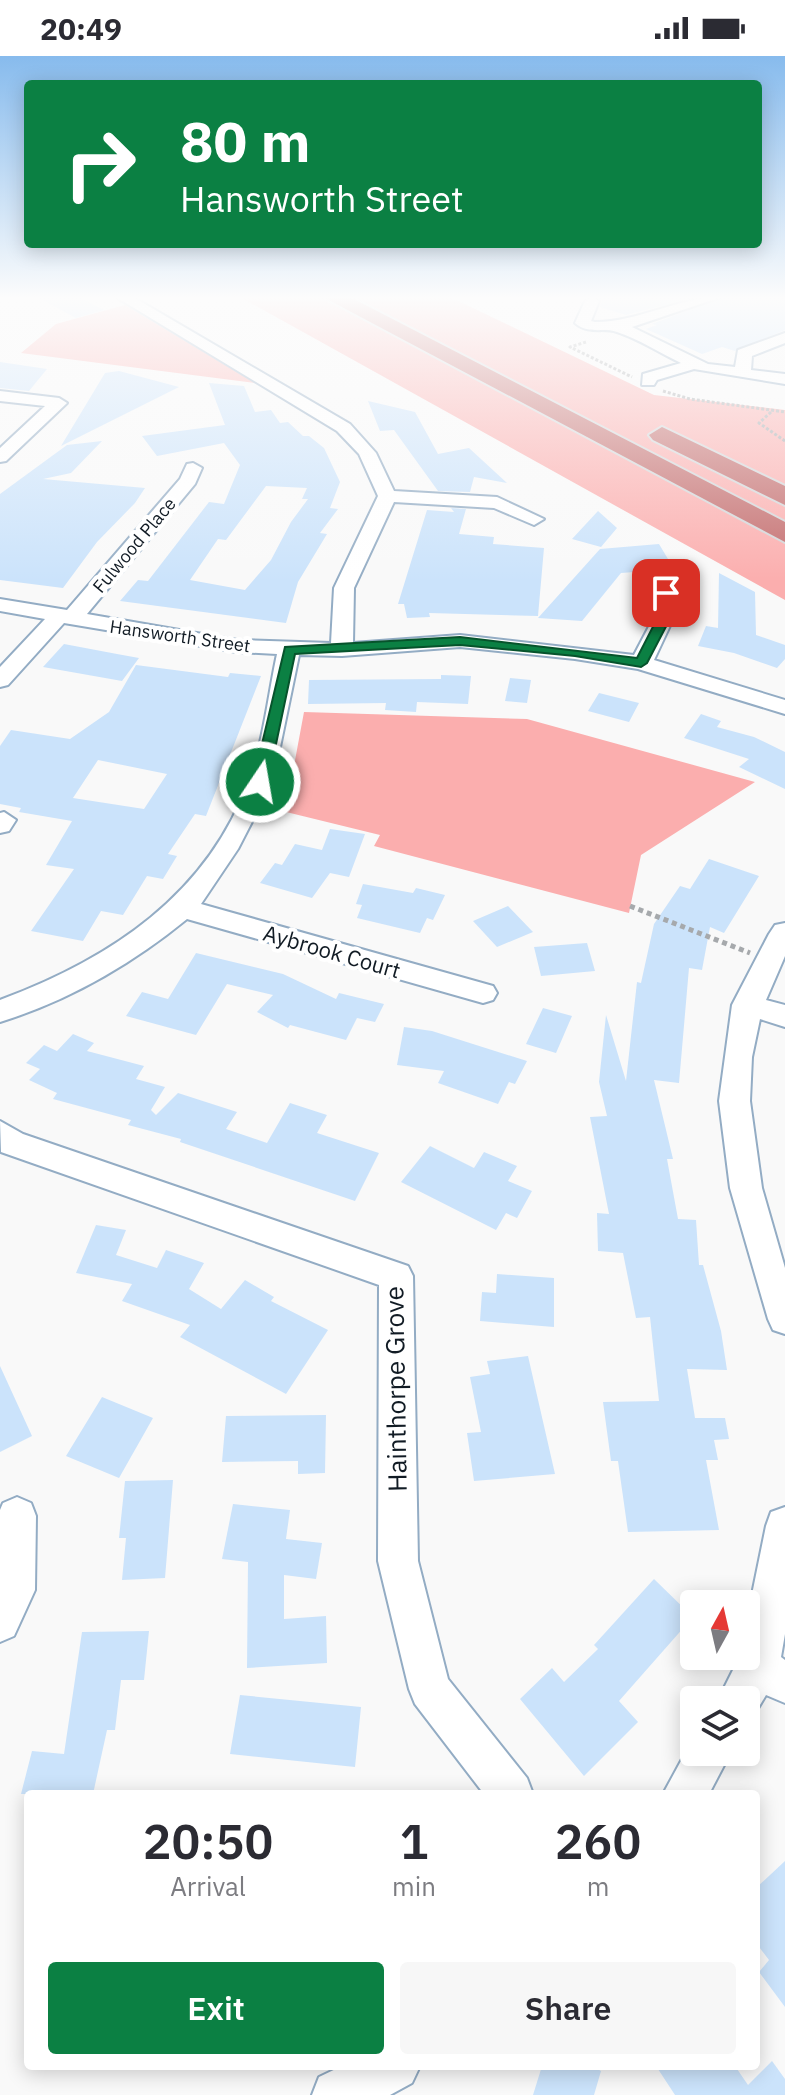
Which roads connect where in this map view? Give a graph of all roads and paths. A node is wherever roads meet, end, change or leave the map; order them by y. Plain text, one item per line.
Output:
1 (284, 392) edge
2 (516, 392) edge
3 (0, 396) edge
4 (785, 412) edge
5 (636, 422) dead end
6 (785, 441) edge
7 (0, 457) edge
8 (193, 468) dead end
9 (777, 492) edge
10 (387, 496) junction
11 (534, 519) dead end
12 (785, 533) edge
13 (666, 593) dead end
14 (0, 605) edge
15 (64, 618) junction
16 (289, 650) junction
17 (342, 650) junction
18 (641, 663) junction
19 (0, 680) edge
20 (785, 707) edge
21 (630, 906) dead end
22 (182, 908) junction
23 (785, 932) edge
24 (769, 961) junction
25 (483, 993) dead end
26 (746, 1005) junction
27 (0, 1011) edge
28 (785, 1016) edge
29 (0, 1133) edge
30 (785, 1319) edge
31 (17, 1516) dead end
32 (785, 1526) edge
33 (0, 1622) edge
34 (761, 1683) edge
35 (701, 1766) edge
36 (508, 1790) edge
37 (687, 1790) edge

1 - 10 street
2 - 12 highway
3 - 7 street
4 - 6 path
5 - 9 highway
8 - 15 street, Fulwood Place
10 - 11 street
10 - 17 street
13 - 18 street
14 - 15 street, Hansworth Street
15 - 16 street, Hansworth Street
15 - 19 street, Fulwood Place
16 - 17 street, Hansworth Street
16 - 22 street
17 - 18 street, Hansworth Street
18 - 20 street, Hansworth Street
21 - 24 path
22 - 25 street, Aybrook Court
22 - 27 street
23 - 24 street
24 - 26 street
26 - 28 street
26 - 30 street
29 - 36 street, Hainthorpe Grove
31 - 33 street
32 - 34 street
35 - 37 street

